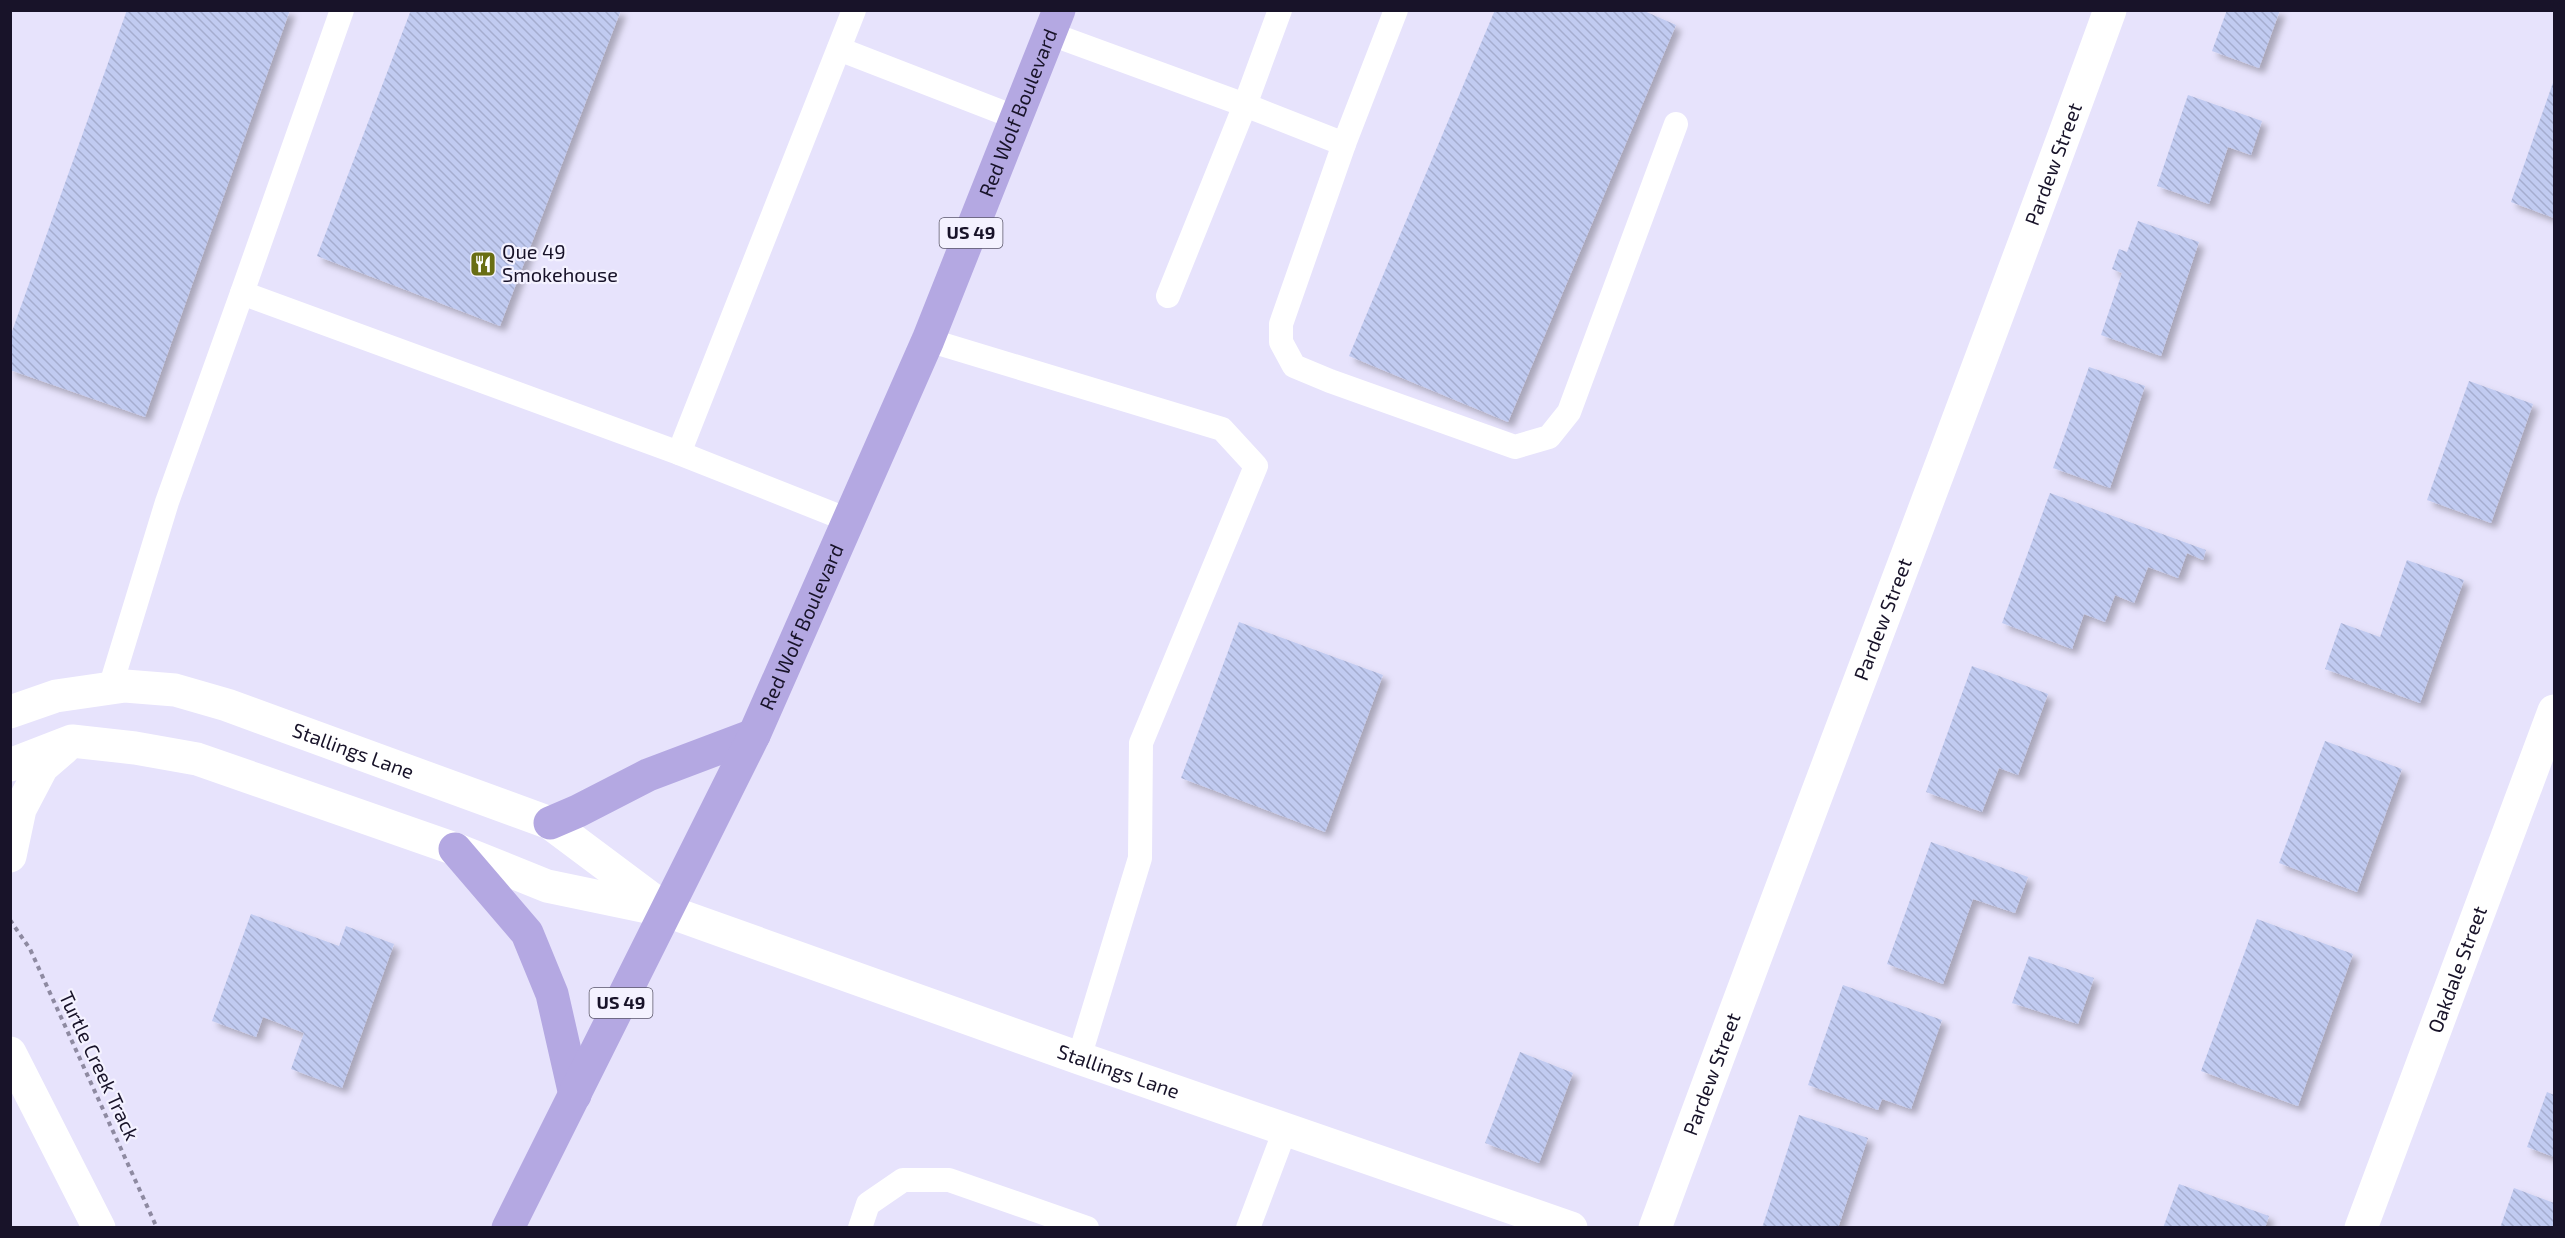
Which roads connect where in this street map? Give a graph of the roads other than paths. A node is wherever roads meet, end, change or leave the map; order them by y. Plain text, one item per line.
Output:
1 (342, 10) edge
2 (854, 10) edge
3 (1280, 10) edge
4 (1396, 10) edge
5 (2110, 10) edge
6 (1055, 22) edge
7 (840, 50) junction
8 (1245, 105) junction
9 (1017, 118) junction
10 (1676, 124) dead end
11 (1344, 144) junction
12 (242, 292) junction
13 (1168, 296) dead end
14 (928, 340) junction
15 (679, 453) junction
16 (848, 520) junction
17 (110, 688) junction
18 (56, 696) junction
19 (10, 698) edge
20 (2554, 711) edge
21 (10, 712) edge
22 (754, 735) junction
23 (72, 741) junction
24 (10, 765) edge
25 (550, 823) junction
26 (455, 849) junction
27 (10, 856) edge
28 (667, 911) junction
29 (10, 1053) edge
30 (1079, 1058) junction
31 (575, 1095) junction
32 (1285, 1130) junction
33 (99, 1227) edge
34 (508, 1227) edge
35 (860, 1227) edge
36 (1087, 1227) edge
37 (1248, 1227) edge
38 (1571, 1227) edge
39 (1655, 1227) edge
40 (2361, 1227) edge

1 - 12 lane
2 - 7 lane
3 - 8 lane
4 - 11 lane
5 - 39 street, Pardew Street
6 - 8 lane
6 - 9 highway, Red Wolf Boulevard / US 49
7 - 9 lane
7 - 15 lane
8 - 11 lane
8 - 13 lane
9 - 14 highway, Red Wolf Boulevard / US 49
10 - 11 lane
12 - 15 lane
12 - 17 lane
14 - 16 highway, Red Wolf Boulevard / US 49
14 - 30 lane
15 - 16 lane
16 - 22 highway, Red Wolf Boulevard / US 49
17 - 18 street, Stallings Lane
17 - 25 street, Stallings Lane
18 - 19 street
18 - 21 street, Stallings Lane
20 - 40 street, Oakdale Street
22 - 25 highway
22 - 28 highway, Red Wolf Boulevard / US 49
23 - 24 street, Stallings Lane
23 - 26 street, Stallings Lane
23 - 27 street
25 - 28 street, Stallings Lane
26 - 28 street, Stallings Lane
26 - 31 highway
28 - 30 street, Stallings Lane
28 - 31 highway, Red Wolf Boulevard / US 49
29 - 33 street
30 - 32 street, Stallings Lane
31 - 34 highway, Red Wolf Boulevard / US 49
32 - 37 lane
32 - 38 street, Stallings Lane
35 - 36 lane

